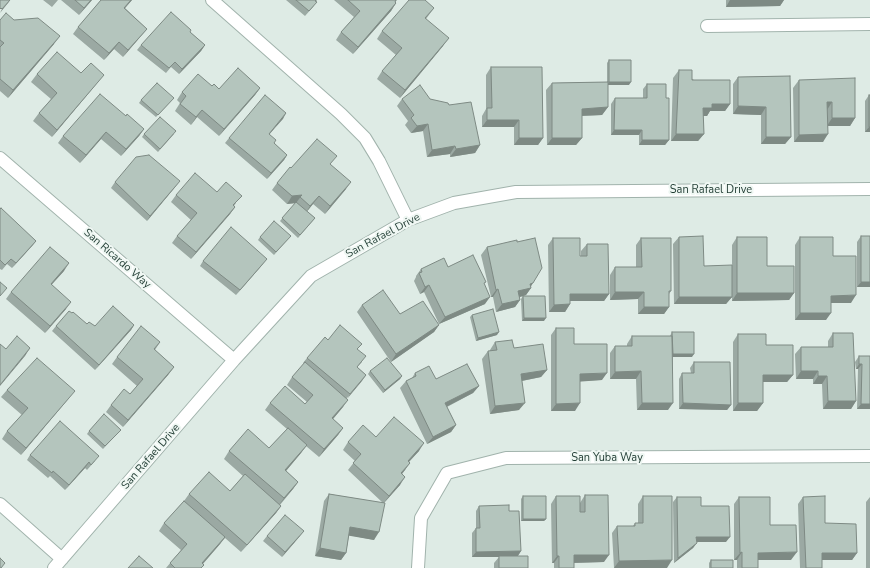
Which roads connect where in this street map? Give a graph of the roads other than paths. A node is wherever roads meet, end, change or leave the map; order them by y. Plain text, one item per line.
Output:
1 (212, 0) edge
2 (870, 24) edge
3 (707, 26) dead end
4 (0, 158) edge
5 (870, 189) edge
6 (408, 220) junction
7 (234, 360) junction
8 (870, 456) edge
9 (0, 504) edge
10 (58, 564) edge
11 (418, 568) edge

1 - 6 street
2 - 3 street
4 - 7 street, San Ricardo Way
5 - 6 street, San Rafael Drive
6 - 7 street, San Rafael Drive
7 - 10 street, San Rafael Drive
8 - 11 street, San Yuba Way
9 - 10 street

